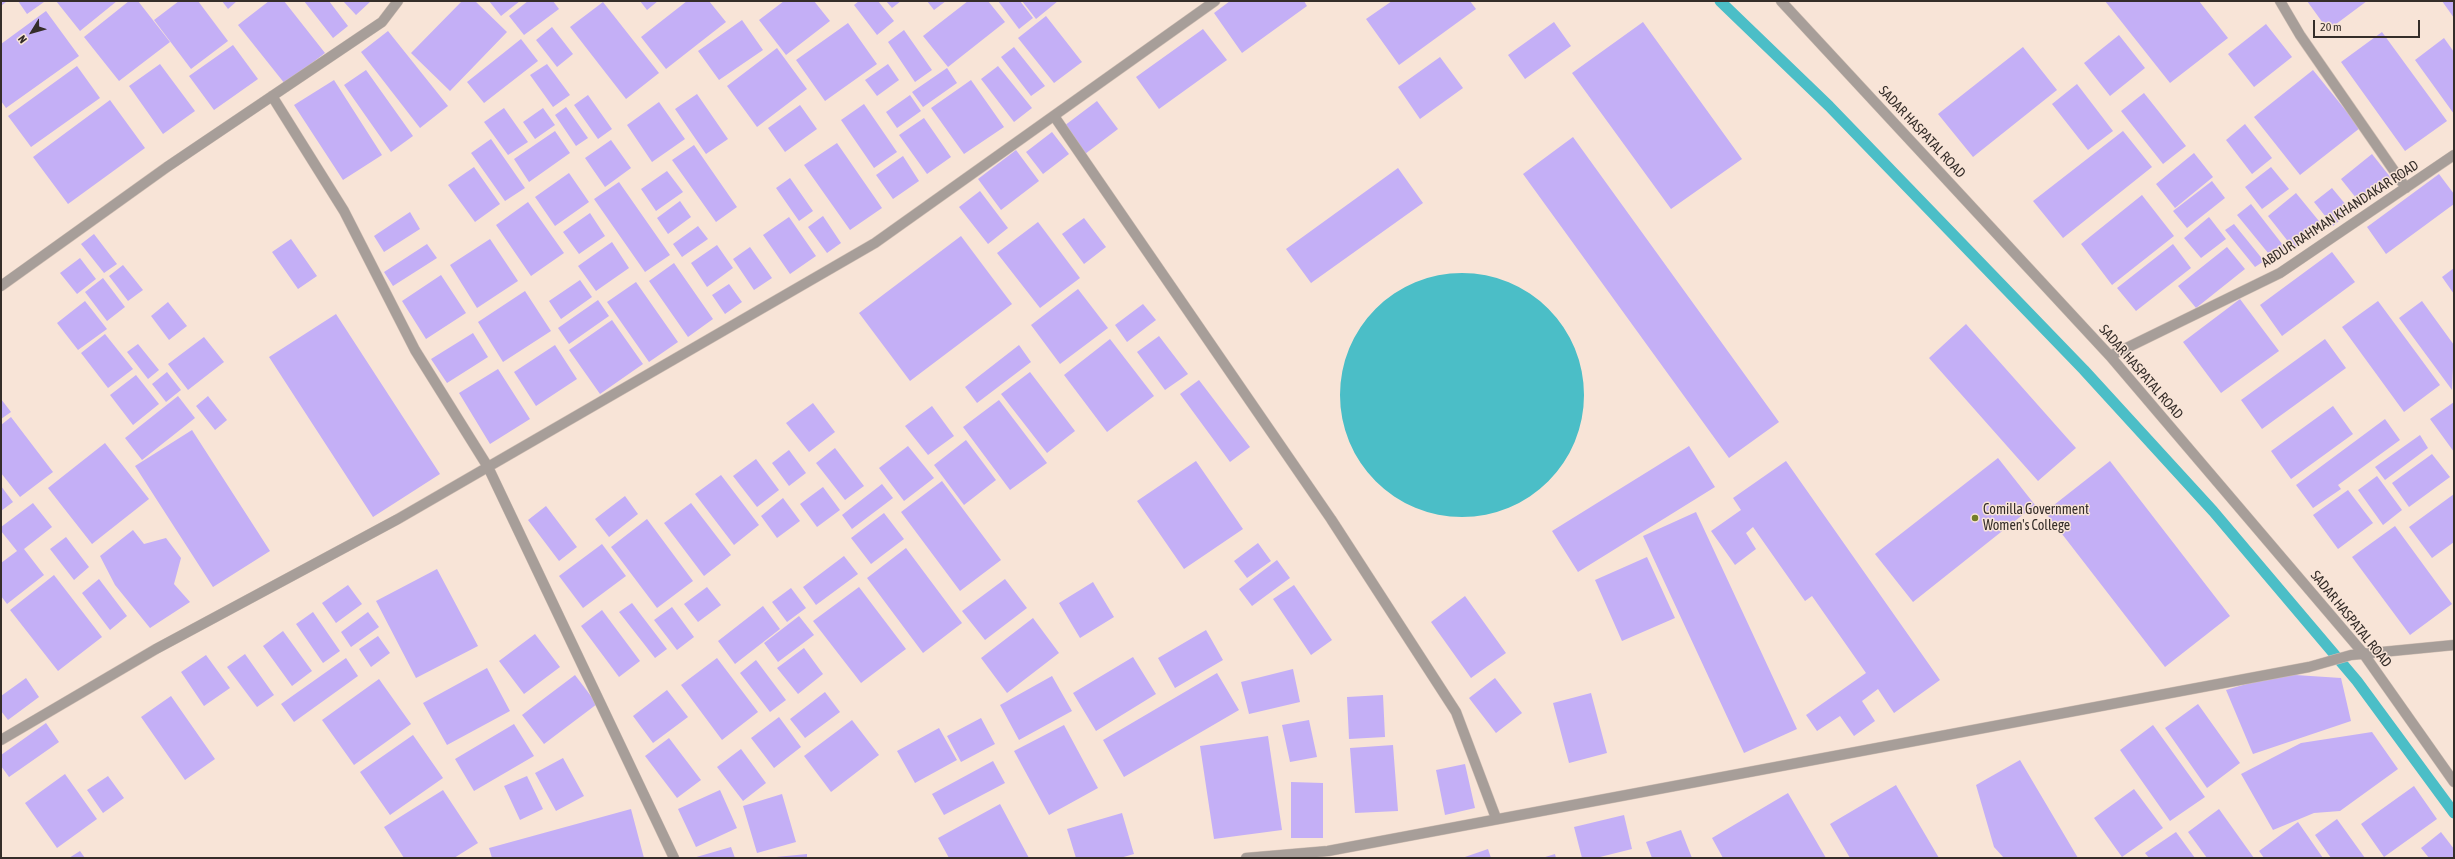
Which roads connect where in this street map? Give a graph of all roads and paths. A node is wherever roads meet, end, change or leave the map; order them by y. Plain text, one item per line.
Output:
1 (398, 1) edge
2 (1215, 1) edge
3 (1781, 1) edge
4 (2280, 1) edge
5 (272, 96) junction
6 (1054, 116) junction
7 (2454, 155) edge
8 (2406, 188) junction
9 (1, 286) edge
10 (2110, 356) junction
11 (488, 467) junction
12 (2454, 645) edge
13 (2363, 653) junction
14 (1, 740) edge
15 (2454, 782) edge
16 (1496, 818) junction
17 (674, 858) edge
18 (1246, 858) edge

1 - 5 street
2 - 6 street
3 - 10 street, SADAR HASPATAL ROAD
4 - 8 street
5 - 9 street
5 - 11 street
6 - 11 street
6 - 16 street
7 - 8 street, ABDUR RAHMAN KHANDAKAR ROAD
8 - 10 street, ABDUR RAHMAN KHANDAKAR ROAD
10 - 13 street, SADAR HASPATAL ROAD
11 - 14 street
11 - 17 street
12 - 13 street
13 - 15 street, SADAR HASPATAL ROAD
13 - 16 street
16 - 18 street

